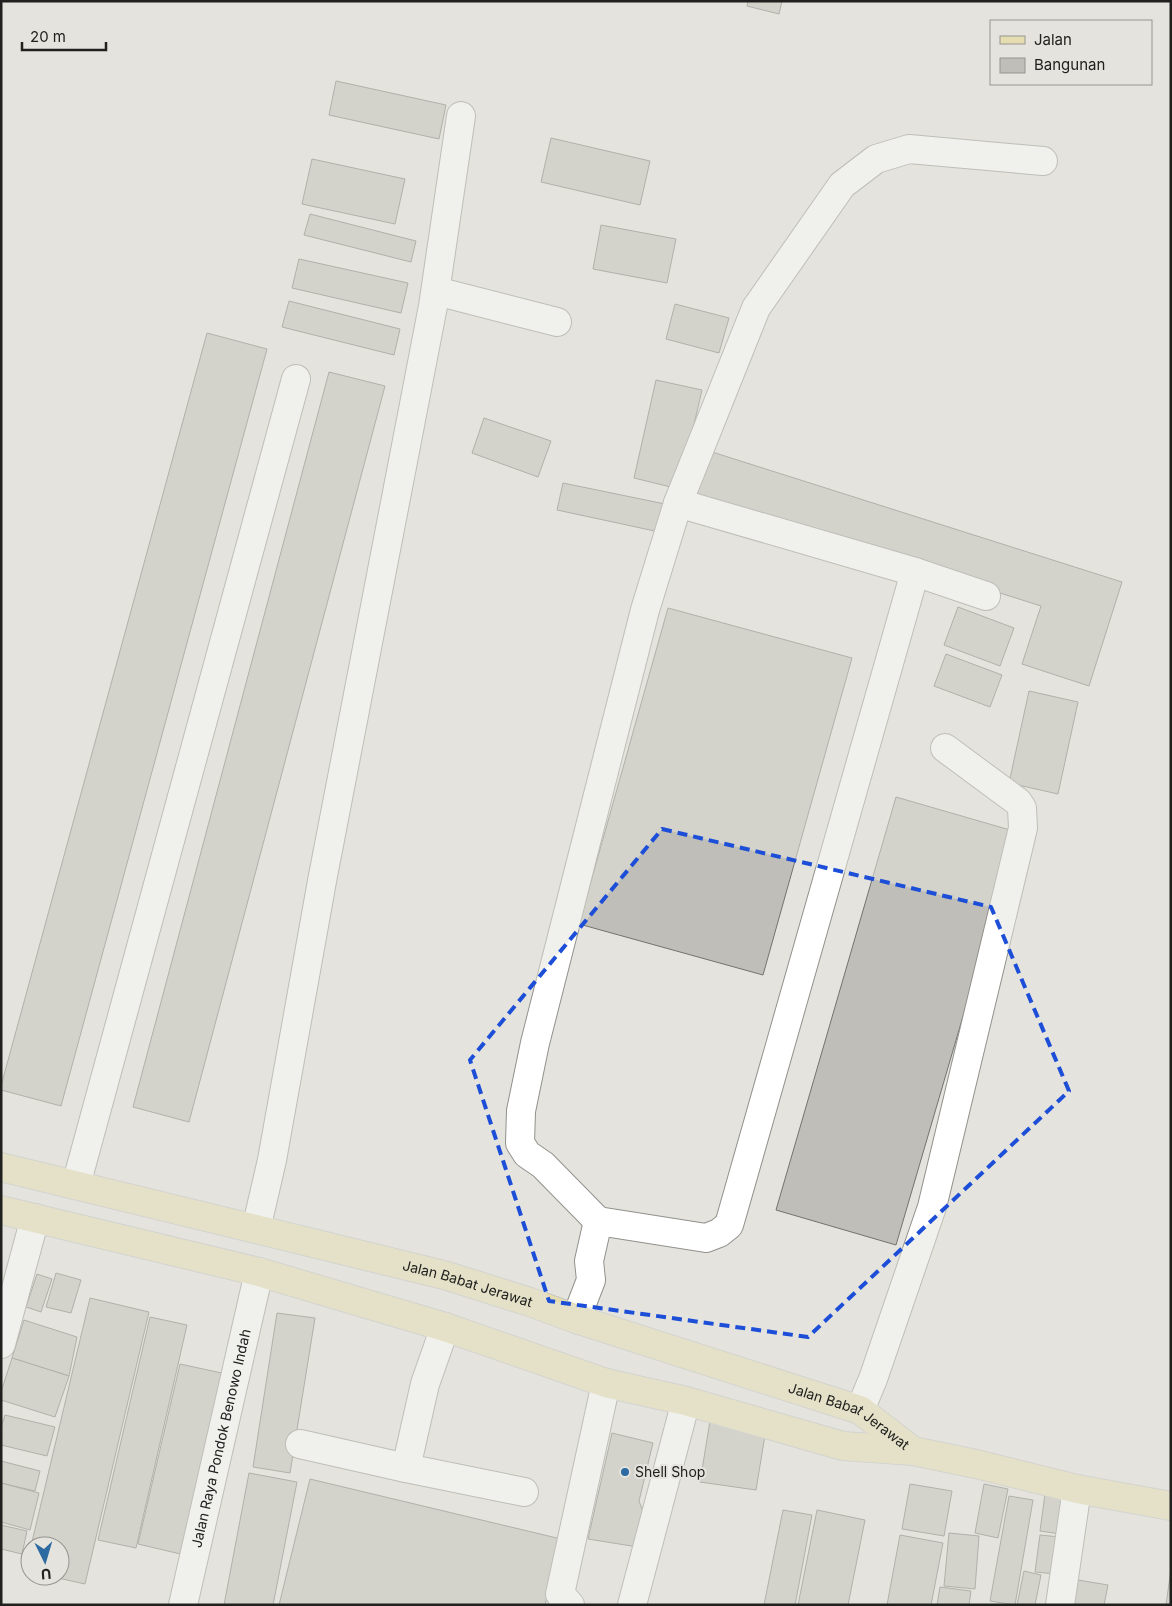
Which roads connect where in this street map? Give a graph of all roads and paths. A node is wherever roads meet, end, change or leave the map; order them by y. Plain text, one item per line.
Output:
1 (461, 116) dead end
2 (1043, 161) dead end
3 (436, 291) junction
4 (557, 322) dead end
5 (296, 379) dead end
6 (678, 503) junction
7 (915, 572) junction
8 (986, 596) dead end
9 (945, 748) dead end
10 (1, 1167) edge
11 (79, 1169) junction
12 (1, 1210) edge
13 (35, 1218) junction
14 (598, 1221) junction
15 (256, 1229) junction
16 (259, 1272) junction
17 (580, 1313) junction
18 (444, 1327) junction
19 (1, 1344) edge
20 (606, 1383) junction
21 (866, 1396) junction
22 (686, 1402) junction
23 (300, 1444) dead end
24 (913, 1452) junction
25 (406, 1468) junction
26 (1077, 1489) junction
27 (524, 1492) dead end
28 (1171, 1506) edge
29 (183, 1605) edge
30 (570, 1605) edge
31 (632, 1605) edge
32 (1060, 1605) edge

1 - 3 street
2 - 6 street
3 - 4 street
3 - 15 street
5 - 11 street
6 - 7 street
6 - 14 street
7 - 8 street
7 - 14 street
9 - 21 street
10 - 11 main road, Jalan Babat Jerawat
11 - 15 main road, Jalan Babat Jerawat
12 - 13 main road, Jalan Babat Jerawat
13 - 16 main road, Jalan Babat Jerawat
13 - 19 street
14 - 17 street
15 - 17 main road, Jalan Babat Jerawat
16 - 18 main road, Jalan Babat Jerawat
16 - 29 street, Jalan Raya Pondok Benowo Indah
17 - 21 main road, Jalan Babat Jerawat
18 - 20 main road, Jalan Babat Jerawat
18 - 25 street
20 - 22 main road, Jalan Babat Jerawat
20 - 30 street
21 - 24 main road, Jalan Babat Jerawat
22 - 24 main road, Jalan Babat Jerawat
22 - 31 street
23 - 25 street
24 - 26 main road, Jalan Babat Jerawat
25 - 27 street
26 - 28 main road, Jalan Babat Jerawat
26 - 32 street

